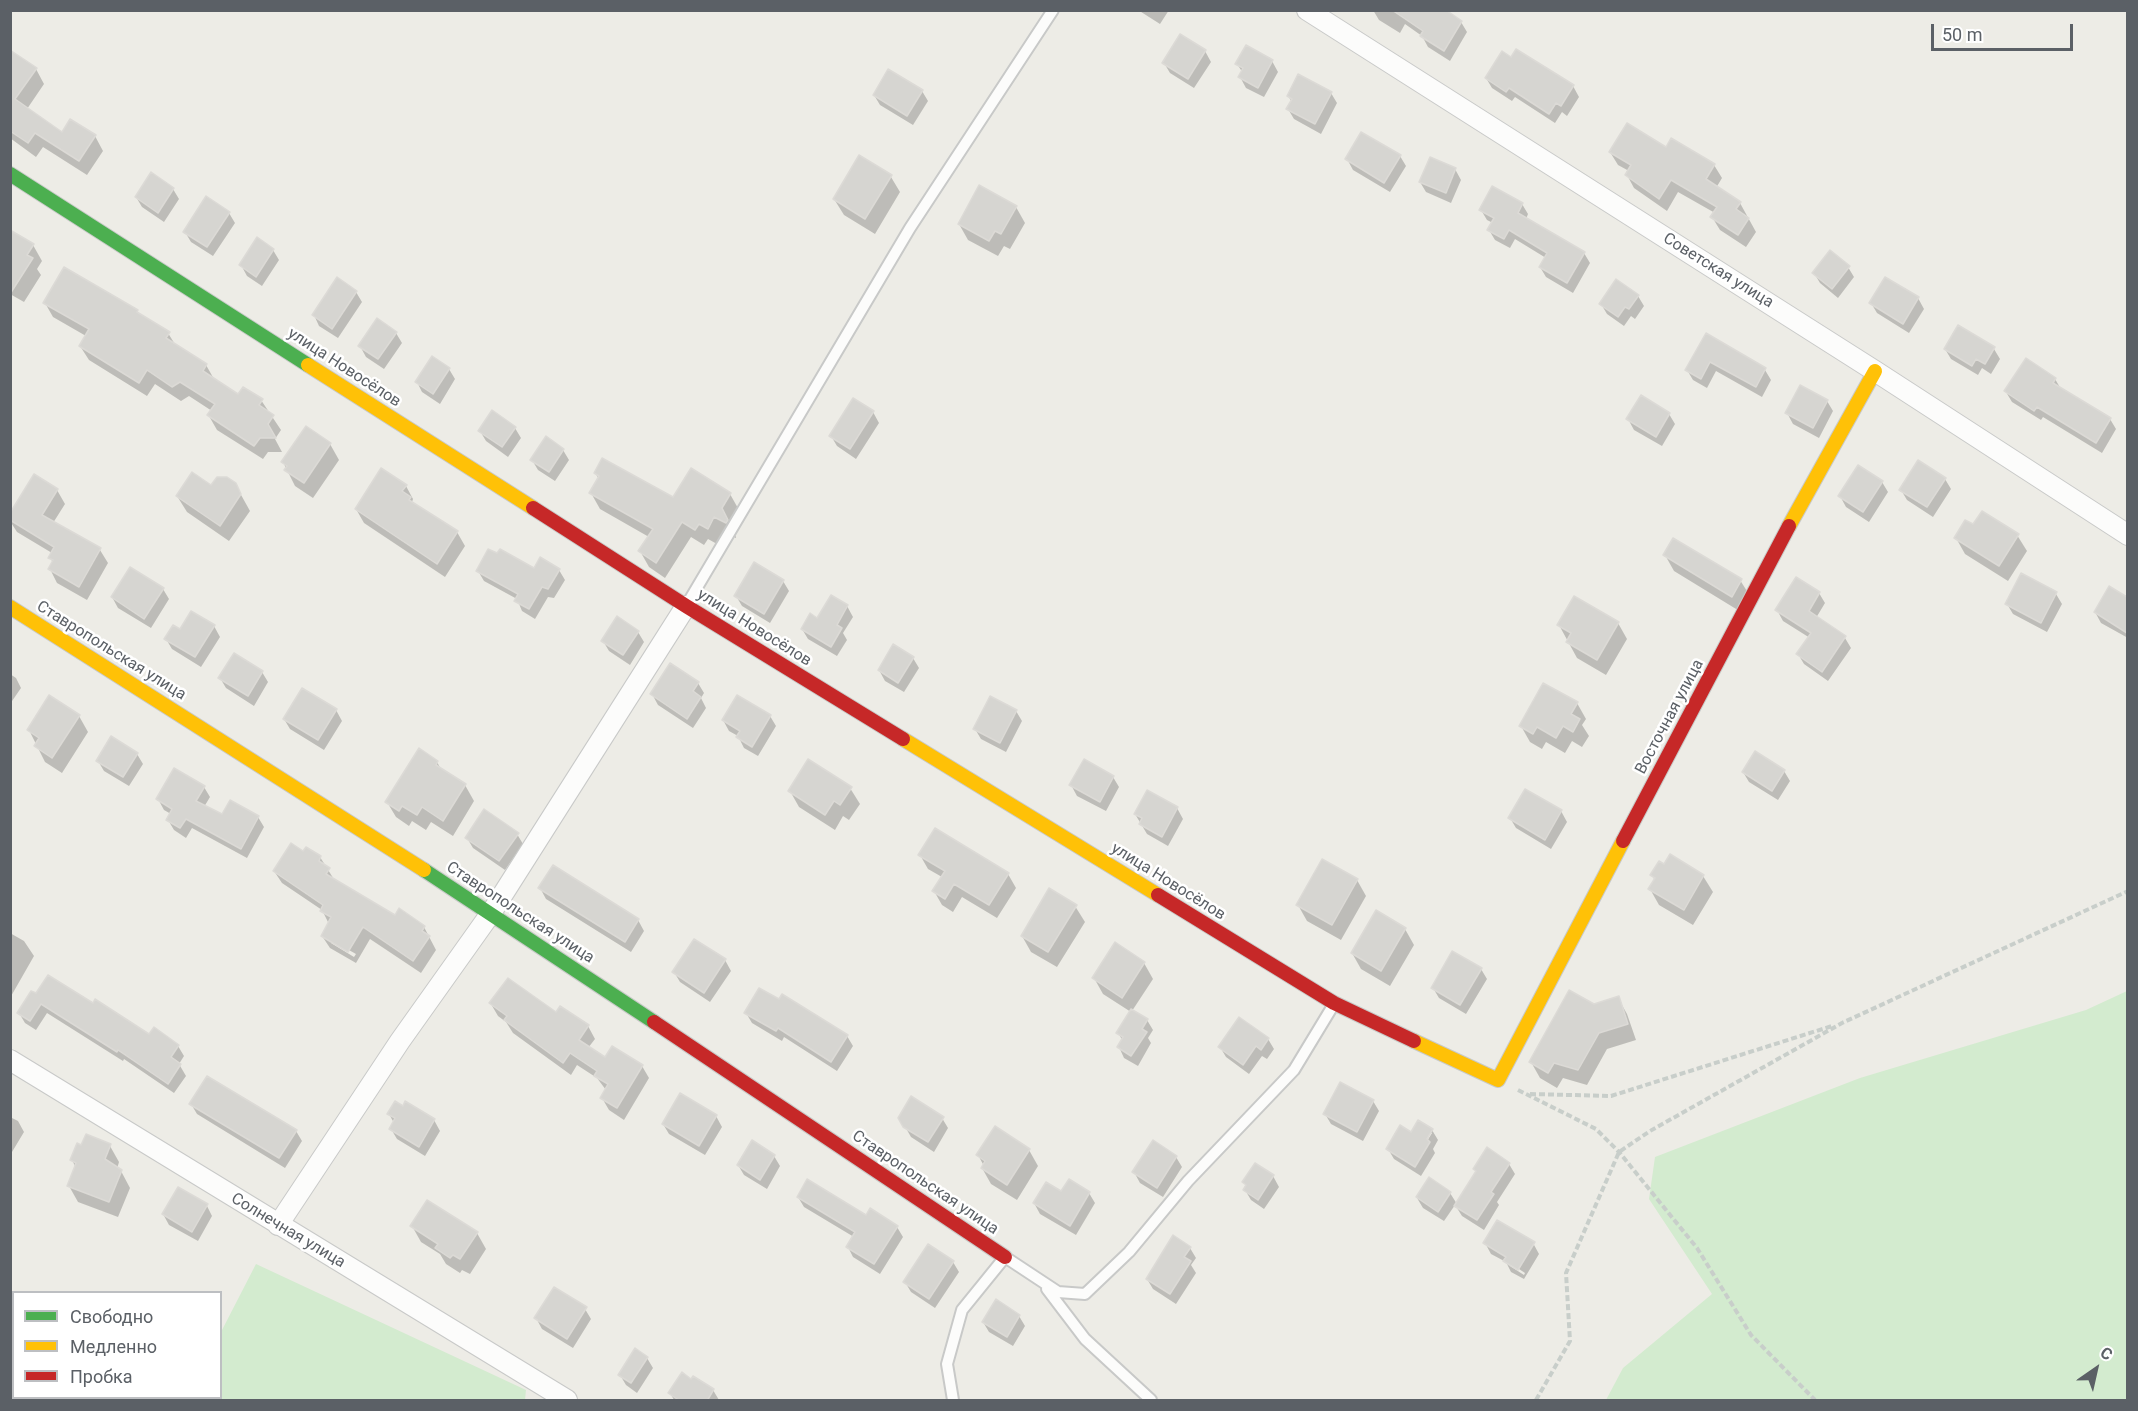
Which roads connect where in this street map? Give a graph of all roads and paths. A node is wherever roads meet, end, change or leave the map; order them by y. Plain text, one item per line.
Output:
1 (1053, 10) edge
2 (1306, 10) edge
3 (10, 174) edge
4 (1875, 371) junction
5 (2127, 535) edge
6 (686, 606) junction
7 (10, 607) edge
8 (2127, 891) edge
9 (491, 913) junction
10 (1334, 1004) junction
11 (1842, 1023) junction
12 (10, 1060) edge
13 (1498, 1080) junction
14 (1528, 1094) junction
15 (1619, 1152) junction
16 (278, 1224) junction
17 (1005, 1257) junction
18 (1042, 1282) junction
19 (567, 1401) edge
20 (953, 1401) edge
21 (1151, 1401) edge
22 (1536, 1401) edge
23 (1815, 1401) edge

1 - 6 lane
2 - 4 street, Советская улица
3 - 6 street, улица Новосёлов
4 - 5 street, Советская улица
4 - 13 street, Восточная улица
6 - 9 street
6 - 10 street, улица Новосёлов
7 - 9 street, Ставропольская улица
8 - 11 path
9 - 16 street
9 - 17 street, Ставропольская улица
10 - 13 street, улица Новосёлов
10 - 18 lane
11 - 14 path
11 - 15 path
12 - 16 street, Солнечная улица
13 - 14 path
14 - 15 path
15 - 22 path
15 - 23 path
16 - 19 street, Солнечная улица
17 - 18 lane
17 - 20 lane
18 - 21 lane

